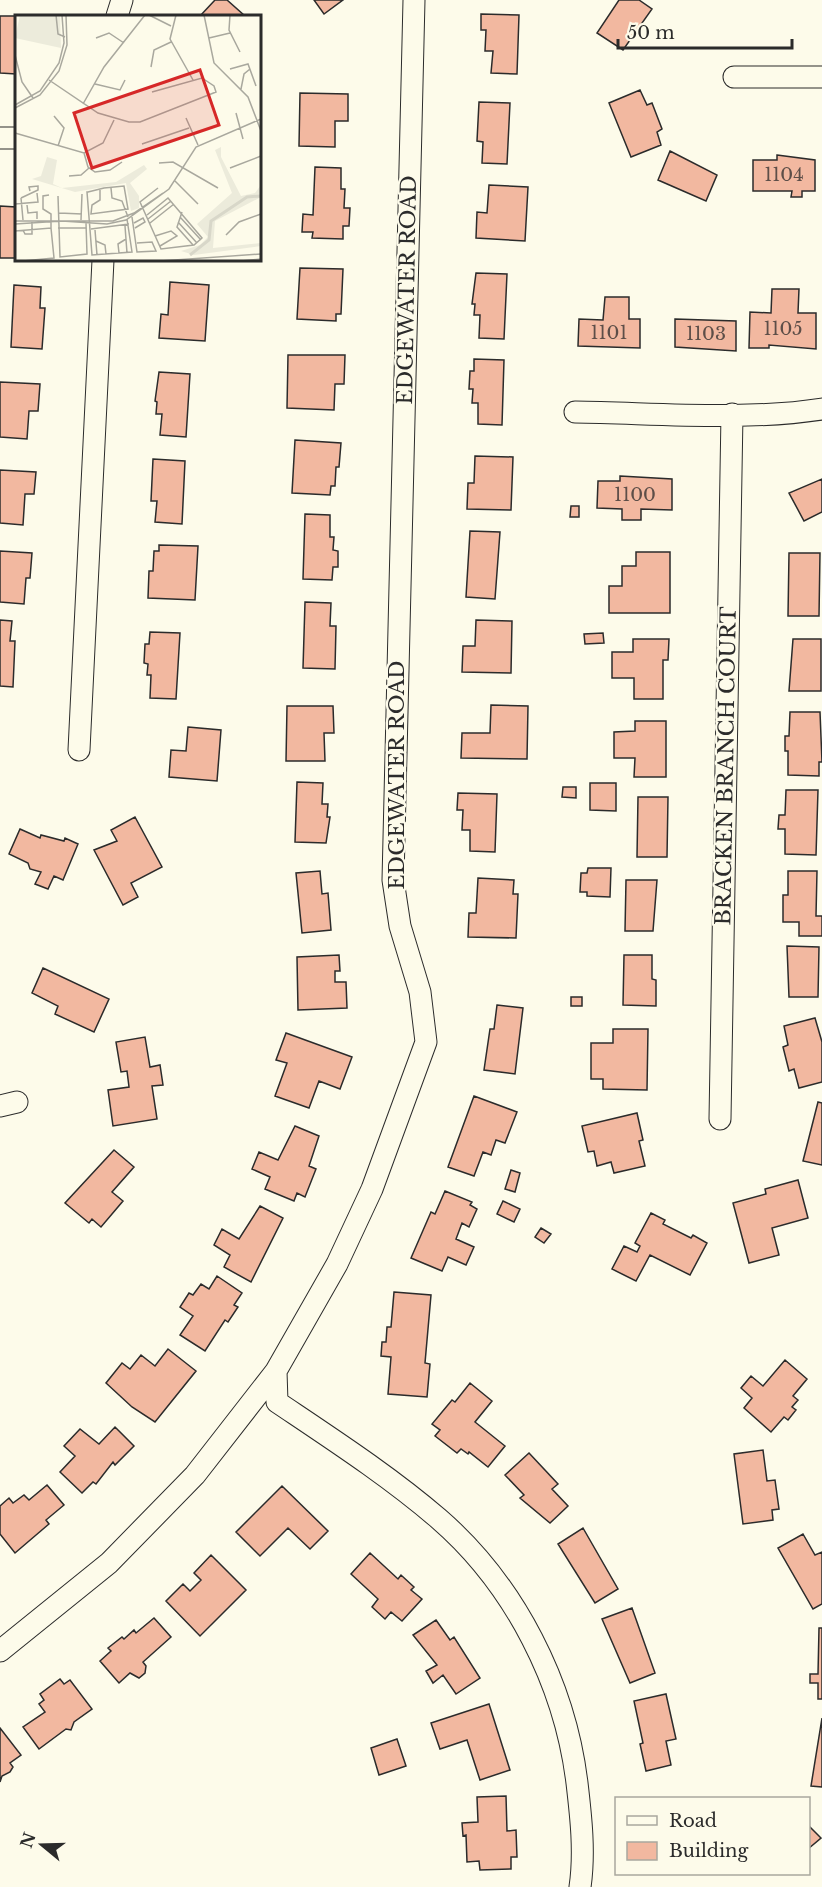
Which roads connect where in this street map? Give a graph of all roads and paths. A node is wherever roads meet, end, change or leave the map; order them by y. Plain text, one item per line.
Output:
1 (122, 0) edge
2 (414, 0) edge
3 (117, 15) edge
4 (734, 77) dead end
5 (822, 77) edge
6 (103, 261) edge
7 (822, 409) edge
8 (575, 412) dead end
9 (732, 414) junction
10 (79, 750) dead end
11 (720, 1119) dead end
12 (276, 1371) junction
13 (0, 1651) edge
14 (580, 1887) edge

1 - 3 street
2 - 12 street, EDGEWATER ROAD
4 - 5 street
6 - 10 street
7 - 9 street
8 - 9 street
9 - 11 street, BRACKEN BRANCH COURT
12 - 13 street, EDGEWATER ROAD
12 - 14 street

